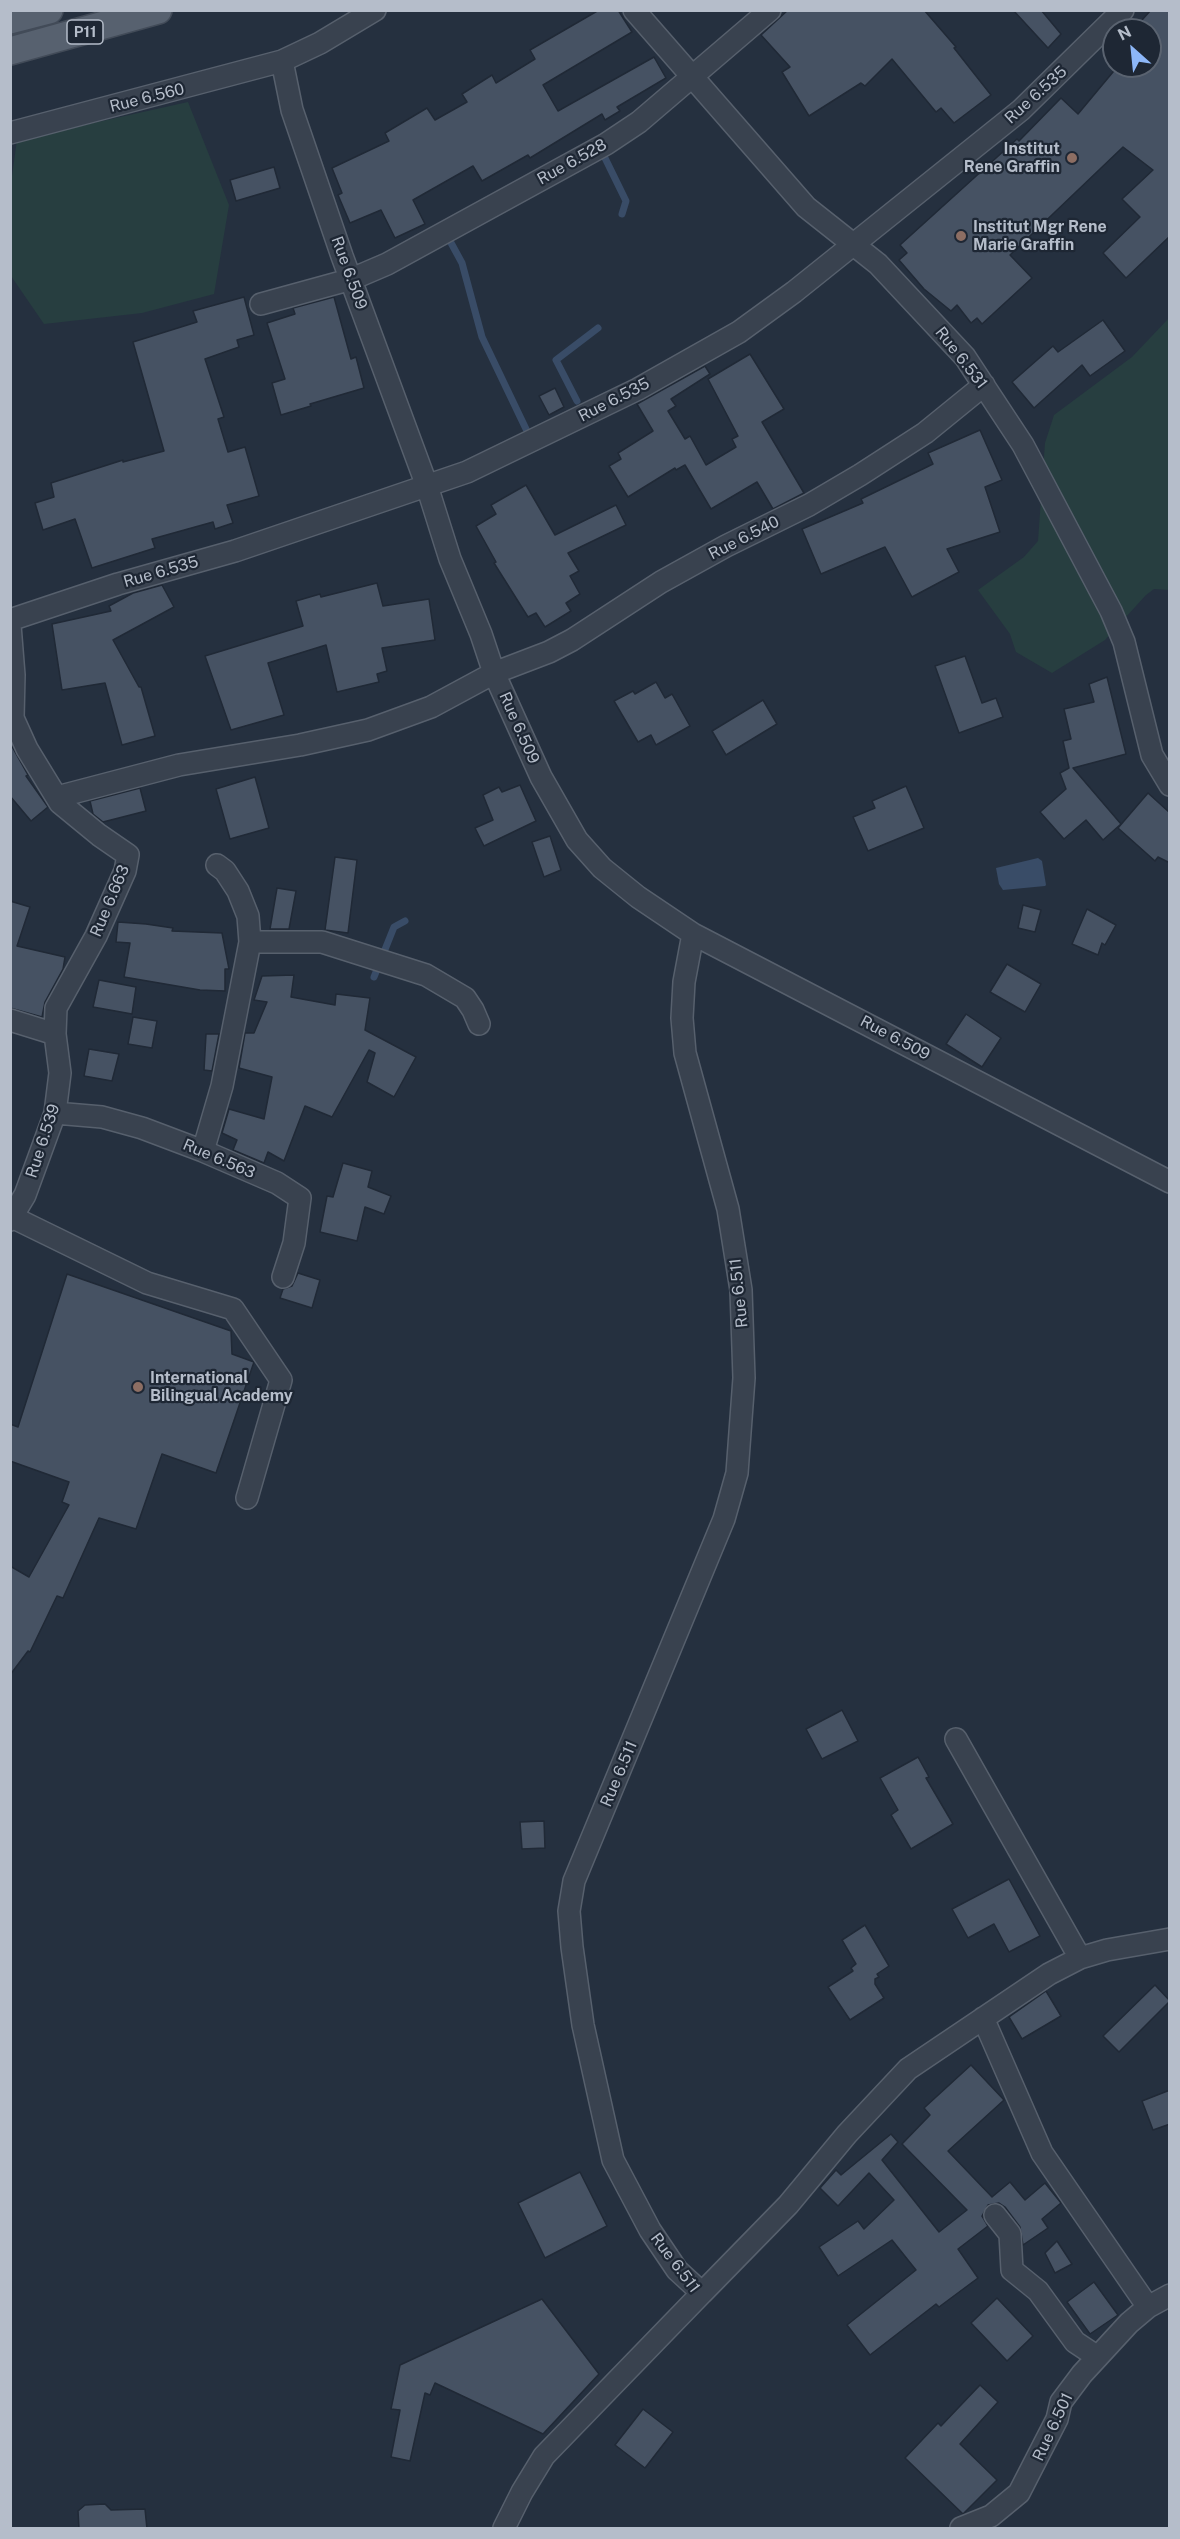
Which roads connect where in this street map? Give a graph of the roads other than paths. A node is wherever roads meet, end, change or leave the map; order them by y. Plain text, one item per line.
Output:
1 (49, 10) edge
2 (158, 10) edge
3 (375, 10) edge
4 (633, 10) edge
5 (770, 10) edge
6 (1123, 10) edge
7 (10, 20) edge
8 (10, 51) edge
9 (282, 61) junction
10 (693, 76) junction
11 (10, 133) edge
12 (854, 243) junction
13 (352, 279) junction
14 (261, 304) dead end
15 (984, 385) junction
16 (427, 486) junction
17 (10, 620) edge
18 (10, 624) edge
19 (494, 673) junction
20 (1170, 785) edge
21 (57, 797) junction
22 (217, 865) dead end
23 (693, 933) junction
24 (250, 942) junction
25 (10, 1020) edge
26 (479, 1024) dead end
27 (55, 1034) junction
28 (55, 1113) junction
29 (202, 1151) junction
30 (1170, 1182) edge
31 (11, 1218) edge
32 (283, 1277) dead end
33 (248, 1498) dead end
34 (956, 1739) dead end
35 (1170, 1939) edge
36 (1080, 1958) junction
37 (983, 2018) junction
38 (995, 2215) dead end
39 (702, 2293) junction
40 (1170, 2295) edge
41 (1148, 2307) junction
42 (1096, 2356) junction
43 (504, 2529) edge
44 (962, 2529) edge

1 - 7 main road, P11
2 - 8 main road, P11
3 - 9 street
4 - 10 street, Rue 6.531
5 - 10 street, Rue 6.528
6 - 12 street, Rue 6.535
9 - 11 street, Rue 6.560
9 - 13 street, Rue 6.509
10 - 12 street, Rue 6.531
10 - 13 street, Rue 6.528
12 - 15 street, Rue 6.531
12 - 16 street, Rue 6.535
13 - 14 street, Rue 6.528
13 - 16 street, Rue 6.509
15 - 19 street, Rue 6.540
15 - 20 street, Rue 6.531
16 - 17 street, Rue 6.535
16 - 19 street, Rue 6.509
18 - 21 street, Rue 6.663
19 - 21 street, Rue 6.540
19 - 23 street, Rue 6.509
21 - 27 street, Rue 6.663
22 - 24 street
23 - 30 street, Rue 6.509
23 - 39 street, Rue 6.511
24 - 26 street
24 - 29 street
25 - 27 street
27 - 28 street, Rue 6.539
28 - 29 street, Rue 6.563
28 - 31 street, Rue 6.539
29 - 32 street, Rue 6.563
31 - 33 street
34 - 36 street
35 - 36 street
36 - 37 street
37 - 39 street
37 - 41 street
38 - 42 street
39 - 43 street, Rue 6.511
40 - 41 street, Rue 6.501
41 - 42 street, Rue 6.501
42 - 44 street, Rue 6.501

